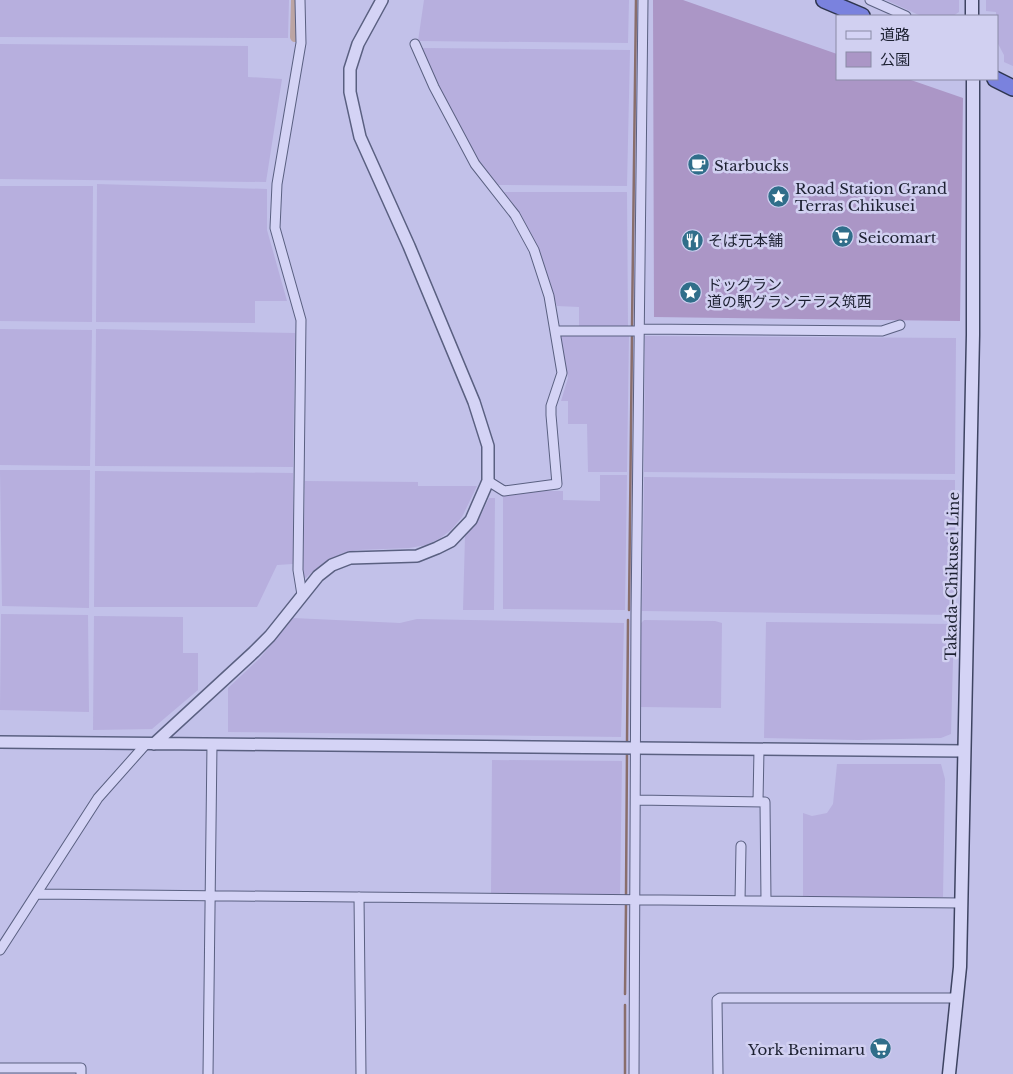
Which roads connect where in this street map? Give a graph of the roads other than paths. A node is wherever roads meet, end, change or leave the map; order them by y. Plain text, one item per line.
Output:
1 (300, 0) edge
2 (382, 0) edge
3 (643, 0) edge
4 (824, 0) edge
5 (870, 0) edge
6 (972, 0) edge
7 (860, 15) edge
8 (904, 15) edge
9 (972, 15) edge
10 (415, 44) dead end
11 (973, 80) edge
12 (997, 80) edge
13 (1013, 88) edge
14 (900, 325) dead end
15 (556, 331) junction
16 (636, 331) junction
17 (488, 481) junction
18 (302, 595) junction
19 (0, 742) edge
20 (150, 744) junction
21 (212, 744) junction
22 (631, 748) junction
23 (759, 750) junction
24 (964, 751) junction
25 (636, 800) junction
26 (758, 801) junction
27 (741, 846) dead end
28 (36, 894) junction
29 (210, 896) junction
30 (359, 896) junction
31 (634, 900) junction
32 (740, 901) junction
33 (766, 901) junction
34 (961, 903) junction
35 (0, 950) edge
36 (957, 998) junction
37 (0, 1068) edge
38 (81, 1074) edge
39 (208, 1074) edge
40 (361, 1074) edge
41 (634, 1074) edge
42 (718, 1074) edge
43 (949, 1074) edge

1 - 18 street
2 - 17 street
3 - 16 street
4 - 7 highway
5 - 8 street
6 - 9 main road
10 - 15 street
11 - 24 main road, Takada-Chikusei Line
12 - 13 highway
14 - 16 street
15 - 16 street
15 - 17 street
16 - 22 street
17 - 18 street
18 - 20 street
19 - 20 street
20 - 21 street
20 - 28 street
21 - 22 street
21 - 29 street
22 - 23 street
22 - 25 street
23 - 24 street
23 - 26 street
24 - 34 main road, Takada-Chikusei Line
25 - 26 street
25 - 31 street
26 - 33 street
27 - 32 street
28 - 29 street
28 - 35 street
29 - 30 street
29 - 39 street
30 - 31 street
30 - 40 street
31 - 32 street
31 - 41 street
32 - 33 street
33 - 34 street
34 - 36 main road, Takada-Chikusei Line
36 - 42 street
36 - 43 main road, Takada-Chikusei Line
37 - 38 street

